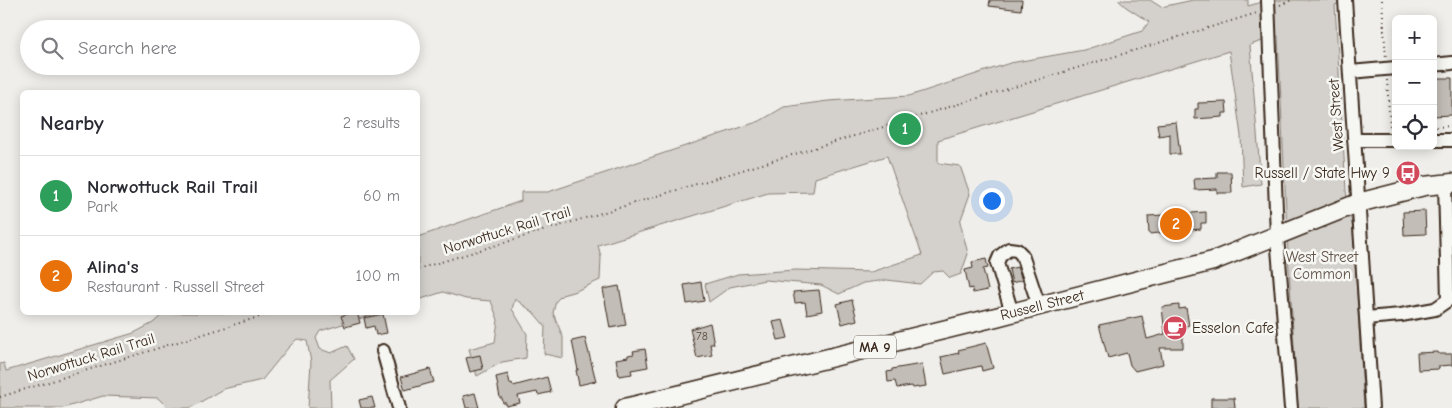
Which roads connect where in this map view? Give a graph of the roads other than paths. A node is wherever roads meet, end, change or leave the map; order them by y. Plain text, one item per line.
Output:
1 (1344, 0) edge
2 (1269, 4) edge
3 (1452, 64) edge
4 (1437, 65) edge
5 (1392, 68) edge
6 (1350, 72) junction
7 (1354, 140) junction
8 (1392, 140) edge
9 (1437, 140) edge
10 (1452, 140) edge
11 (1448, 183) edge
12 (1358, 203) junction
13 (1449, 220) edge
14 (1277, 236) junction
15 (1446, 304) edge
16 (1039, 306) junction
17 (1012, 313) junction
18 (1366, 318) junction
19 (383, 351) dead end
20 (398, 408) edge
21 (625, 408) edge
22 (1290, 408) edge
23 (1372, 408) edge

1 - 6 street, West Street
2 - 14 street
3 - 4 street
5 - 6 street
6 - 7 street, West Street
7 - 8 street
7 - 12 street, West Street
9 - 10 street
11 - 12 highway, Russell Street / MA 9
11 - 13 street
12 - 14 highway, Russell Street / MA 9
12 - 18 street, West Street
13 - 15 street
14 - 16 highway, Russell Street / MA 9
14 - 22 street
15 - 18 street
16 - 17 highway, Russell Street / MA 9
16 - 17 street
17 - 21 highway, Russell Street / MA 9
18 - 23 street, West Street
19 - 20 street

